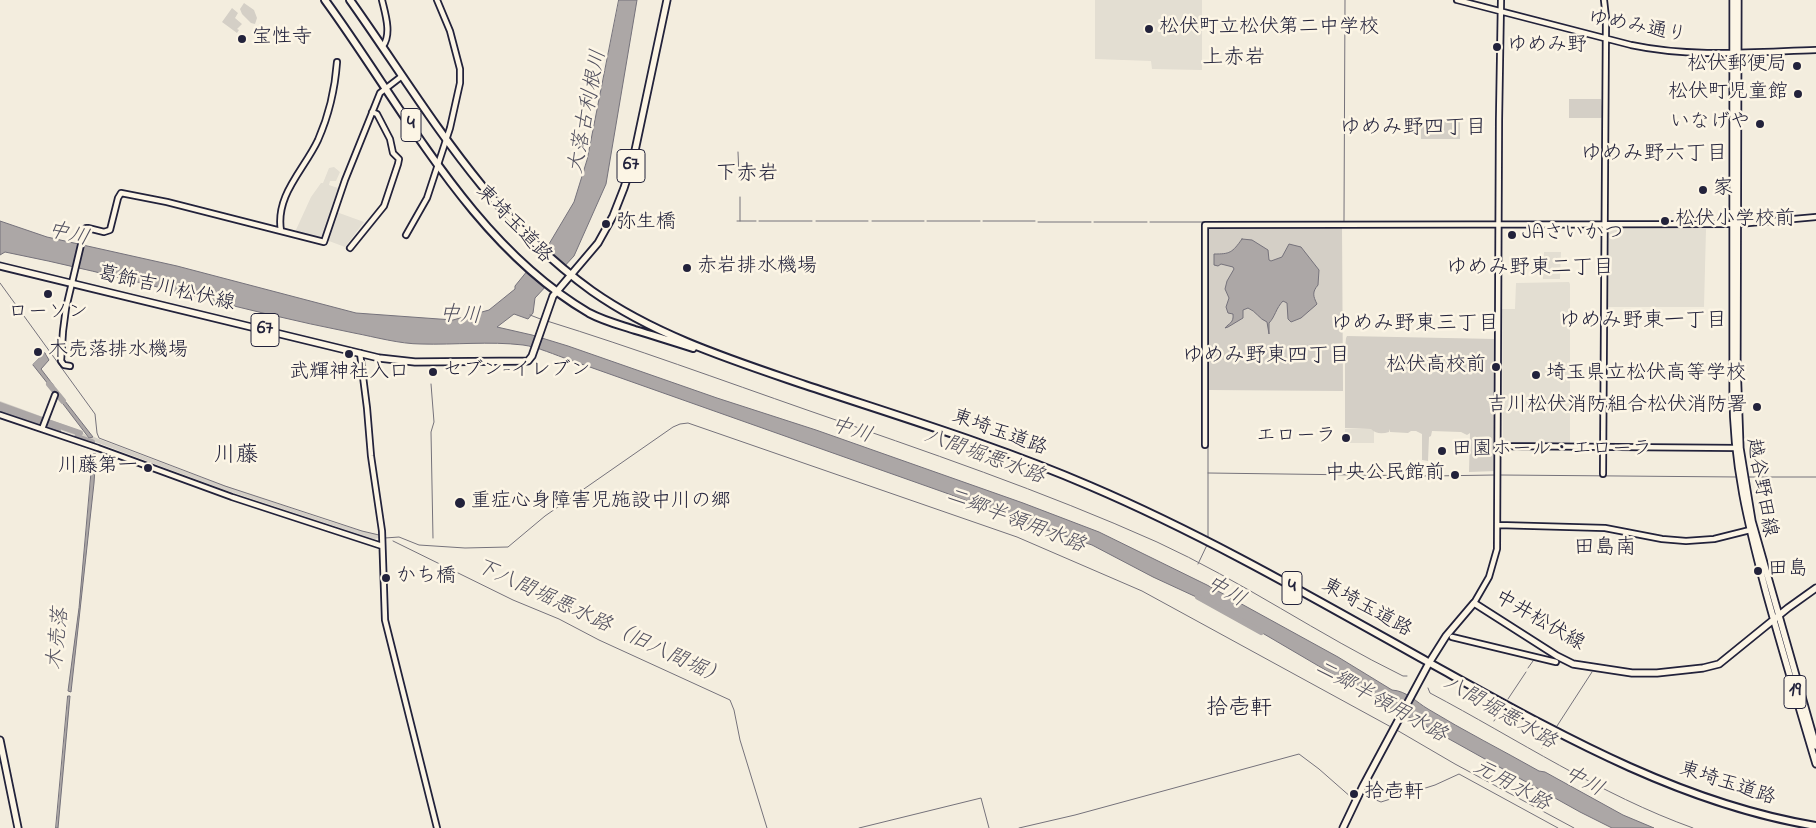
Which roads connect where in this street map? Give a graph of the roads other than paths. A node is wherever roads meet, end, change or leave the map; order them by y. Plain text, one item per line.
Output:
1 (325, 0) edge
2 (350, 0) edge
3 (382, 0) edge
4 (437, 0) edge
5 (667, 0) edge
6 (1457, 0) edge
7 (1501, 0) edge
8 (1604, 0) edge
9 (1733, 0) edge
10 (1738, 0) edge
11 (1500, 12) junction
12 (1605, 39) junction
13 (383, 46) junction
14 (1816, 50) edge
15 (1735, 53) junction
16 (337, 62) dead end
17 (402, 76) junction
18 (386, 88) junction
19 (372, 112) junction
20 (446, 139) junction
21 (437, 163) junction
22 (1816, 217) edge
23 (1499, 223) junction
24 (1604, 223) junction
25 (1735, 224) junction
26 (281, 231) junction
27 (406, 235) dead end
28 (350, 248) dead end
29 (0, 266) edge
30 (570, 273) junction
31 (71, 284) junction
32 (555, 289) junction
33 (360, 353) junction
34 (70, 366) dead end
35 (759, 369) junction
36 (54, 394) dead end
37 (0, 415) edge
38 (43, 427) junction
39 (1205, 445) dead end
40 (1498, 446) junction
41 (1603, 446) junction
42 (1738, 448) junction
43 (1603, 474) dead end
44 (1498, 525) junction
45 (1750, 530) junction
46 (382, 544) junction
47 (1816, 588) edge
48 (1474, 603) junction
49 (1776, 618) junction
50 (1452, 637) dead end
51 (1547, 649) junction
52 (1541, 659) junction
53 (1556, 662) dead end
54 (1430, 663) junction
55 (0, 740) edge
56 (1816, 746) edge
57 (1816, 764) edge
58 (1816, 826) edge
59 (18, 828) edge
60 (437, 828) edge
61 (1343, 828) edge

1 - 18 highway, 東埼玉道路 / 4
2 - 13 highway, 東埼玉道路 / 4
3 - 13 street
4 - 20 street
5 - 30 main road, 葛飾吉川松伏線 / 67
6 - 11 street, ゆめみ通り
7 - 11 street
8 - 12 street
9 - 15 main road, 越谷野田線 / 19
10 - 15 main road, 越谷野田線 / 19
11 - 12 street, ゆめみ通り
11 - 23 street
12 - 15 street, ゆめみ通り
12 - 24 street
13 - 17 highway, 東埼玉道路 / 4
14 - 15 street, ゆめみ通り
15 - 25 main road, 越谷野田線 / 19
16 - 26 street
17 - 18 street
17 - 20 highway, 東埼玉道路 / 4
18 - 19 street
18 - 21 highway, 東埼玉道路 / 4
19 - 26 street
19 - 28 street
20 - 21 street
20 - 30 highway, 東埼玉道路 / 4
21 - 27 street
21 - 32 highway, 東埼玉道路 / 4
22 - 25 street
23 - 24 street
23 - 39 street
23 - 40 street
24 - 25 street
24 - 41 street
25 - 42 main road, 越谷野田線 / 19
26 - 31 street
29 - 31 main road, 葛飾吉川松伏線 / 67
30 - 32 main road, 葛飾吉川松伏線 / 67
30 - 35 highway, 東埼玉道路 / 4
31 - 33 main road, 葛飾吉川松伏線 / 67
31 - 34 street
32 - 33 main road, 葛飾吉川松伏線 / 67
32 - 35 highway, 東埼玉道路 / 4
33 - 46 street
35 - 54 highway, 東埼玉道路 / 4
36 - 38 street
37 - 38 street
38 - 46 street
40 - 41 street
40 - 44 street
41 - 42 street
41 - 43 street
42 - 45 main road, 越谷野田線 / 19
42 - 49 main road, 越谷野田線 / 19
44 - 45 street
44 - 48 street
45 - 49 main road, 越谷野田線 / 19
46 - 60 street
47 - 49 main road
48 - 51 main road, 中井松伏線
48 - 54 main road, 中井松伏線
49 - 51 main road, 中井松伏線
49 - 56 main road, 越谷野田線 / 19
49 - 57 main road, 越谷野田線 / 19
50 - 52 street
51 - 52 street
52 - 53 street
54 - 58 highway, 東埼玉道路 / 4
54 - 61 main road, 中井松伏線
55 - 59 main road

